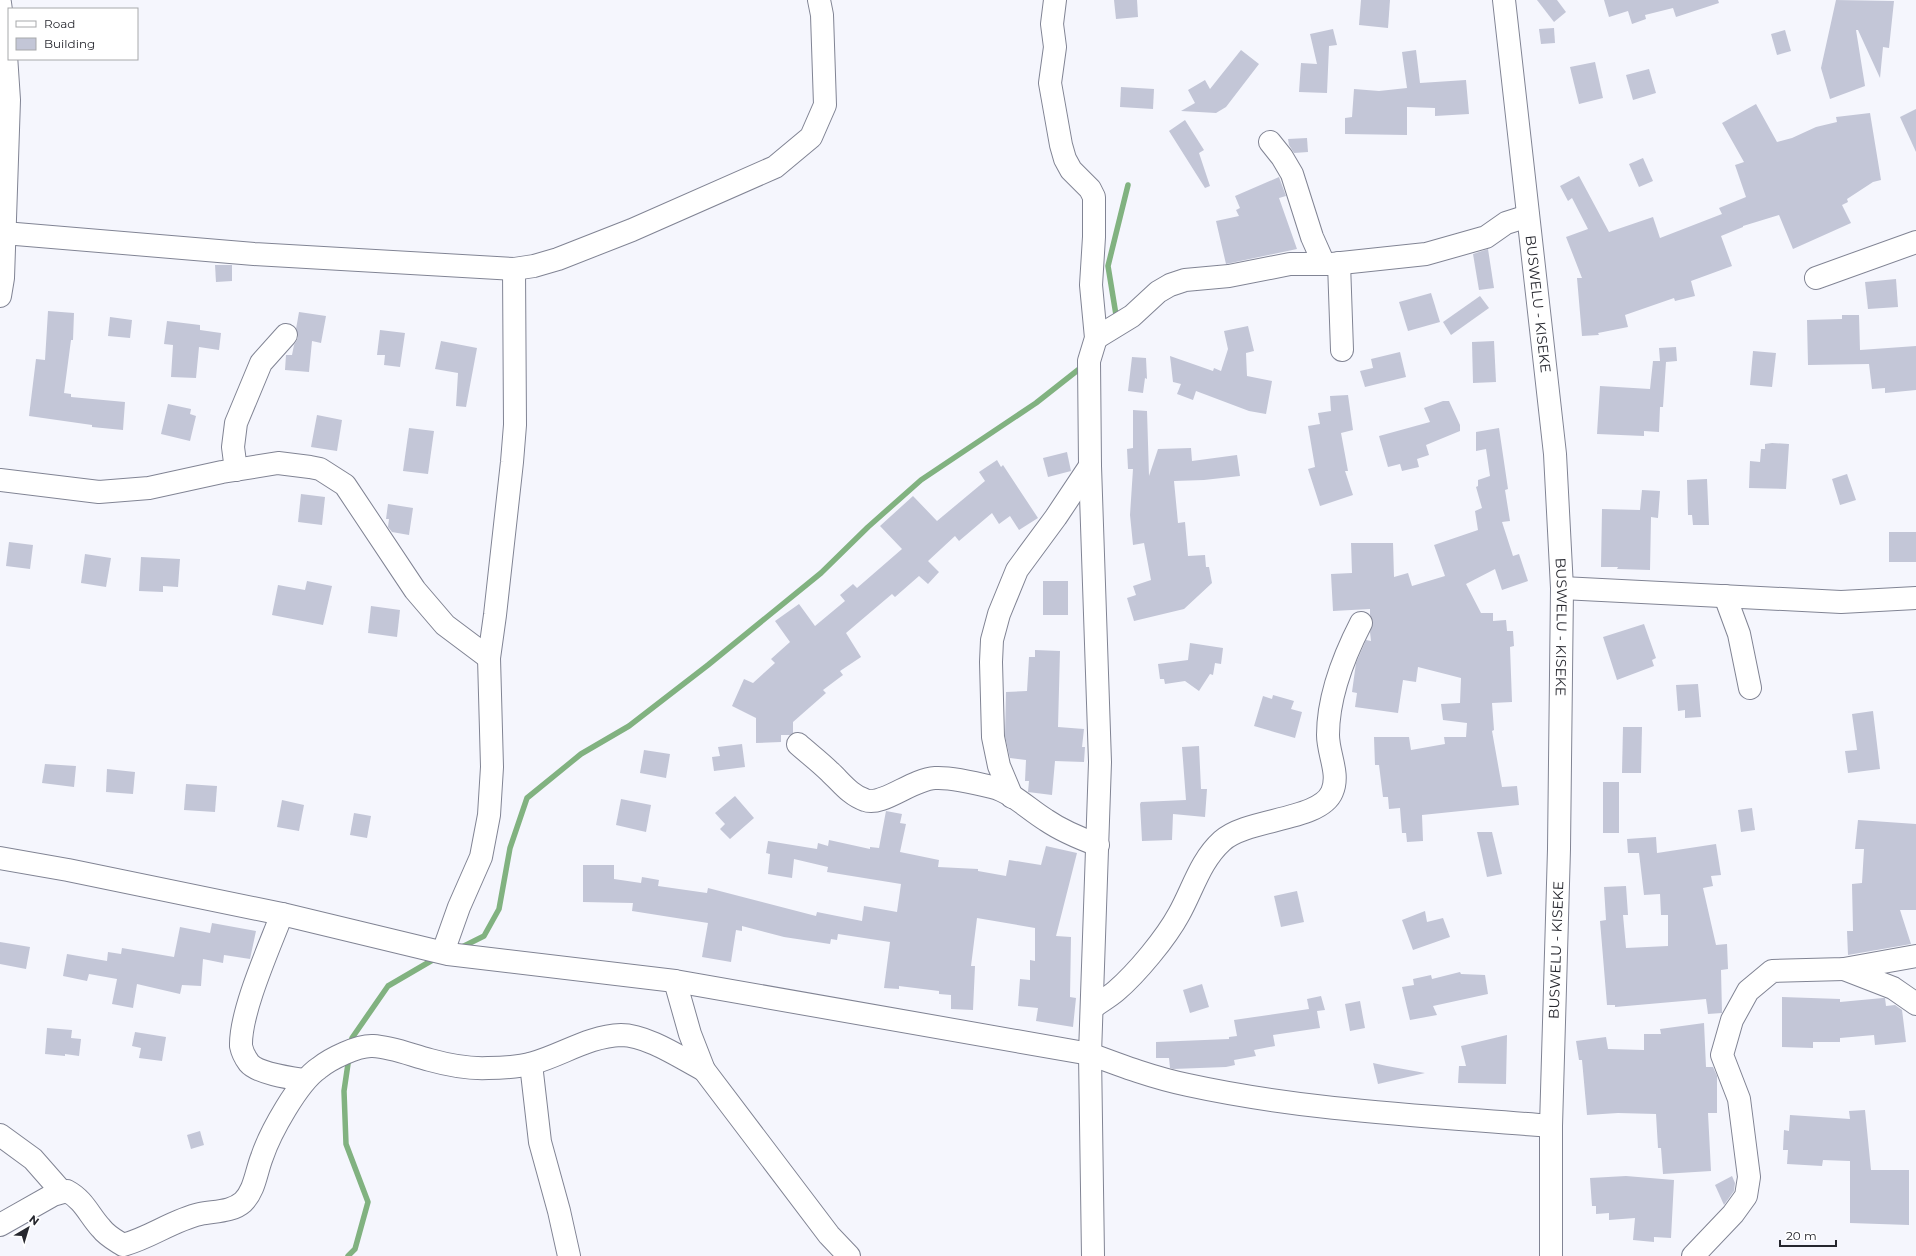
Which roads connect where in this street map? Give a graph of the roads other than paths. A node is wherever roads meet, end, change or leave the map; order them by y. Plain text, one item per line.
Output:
1 (819, 0) edge
2 (1055, 0) edge
3 (1504, 0) edge
4 (0, 3) edge
5 (3, 39) edge
6 (1270, 142) dead end
7 (1528, 216) junction
8 (4, 233) junction
9 (1916, 242) edge
10 (1331, 264) junction
11 (514, 269) junction
12 (1816, 278) dead end
13 (0, 296) edge
14 (286, 335) dead end
15 (1096, 338) junction
16 (1342, 350) dead end
17 (1090, 466) junction
18 (236, 470) junction
19 (0, 480) edge
20 (1562, 588) junction
21 (1725, 596) junction
22 (1916, 598) edge
23 (1361, 624) dead end
24 (489, 658) junction
25 (1750, 688) dead end
26 (798, 744) dead end
27 (1012, 797) junction
28 (1098, 845) junction
29 (0, 858) edge
30 (282, 914) junction
31 (439, 951) junction
32 (1916, 956) edge
33 (1844, 969) junction
34 (675, 981) junction
35 (1916, 1004) edge
36 (1092, 1008) junction
37 (1090, 1054) junction
38 (531, 1064) junction
39 (704, 1070) junction
40 (304, 1080) junction
41 (1551, 1126) junction
42 (0, 1135) edge
43 (62, 1192) junction
44 (0, 1225) edge
45 (569, 1256) edge
46 (849, 1256) edge
47 (1093, 1256) edge
48 (1551, 1256) edge
49 (1693, 1256) edge

1 - 11 street
2 - 15 street
3 - 7 street, BUSWELU - KISEKE
4 - 5 street
5 - 8 street
6 - 10 street
7 - 10 street
7 - 20 street, BUSWELU - KISEKE
8 - 11 street
8 - 13 street
9 - 12 street
10 - 15 street
10 - 16 street
11 - 24 street
14 - 18 street
15 - 17 street
17 - 27 street
17 - 28 street
18 - 19 street
18 - 24 street
20 - 21 street
20 - 41 street, BUSWELU - KISEKE
21 - 22 street
21 - 25 street
23 - 36 street
24 - 31 street
26 - 27 street
27 - 28 street
28 - 36 street
29 - 30 street
30 - 31 street
30 - 40 street
31 - 34 street
32 - 33 street
33 - 35 street
33 - 49 street
34 - 37 street
34 - 39 street
36 - 37 street
37 - 41 street
37 - 47 street
38 - 39 street
38 - 40 street
38 - 45 street
39 - 46 street
40 - 43 street
41 - 48 street, BUSWELU - KISEKE
42 - 43 street
43 - 44 street

